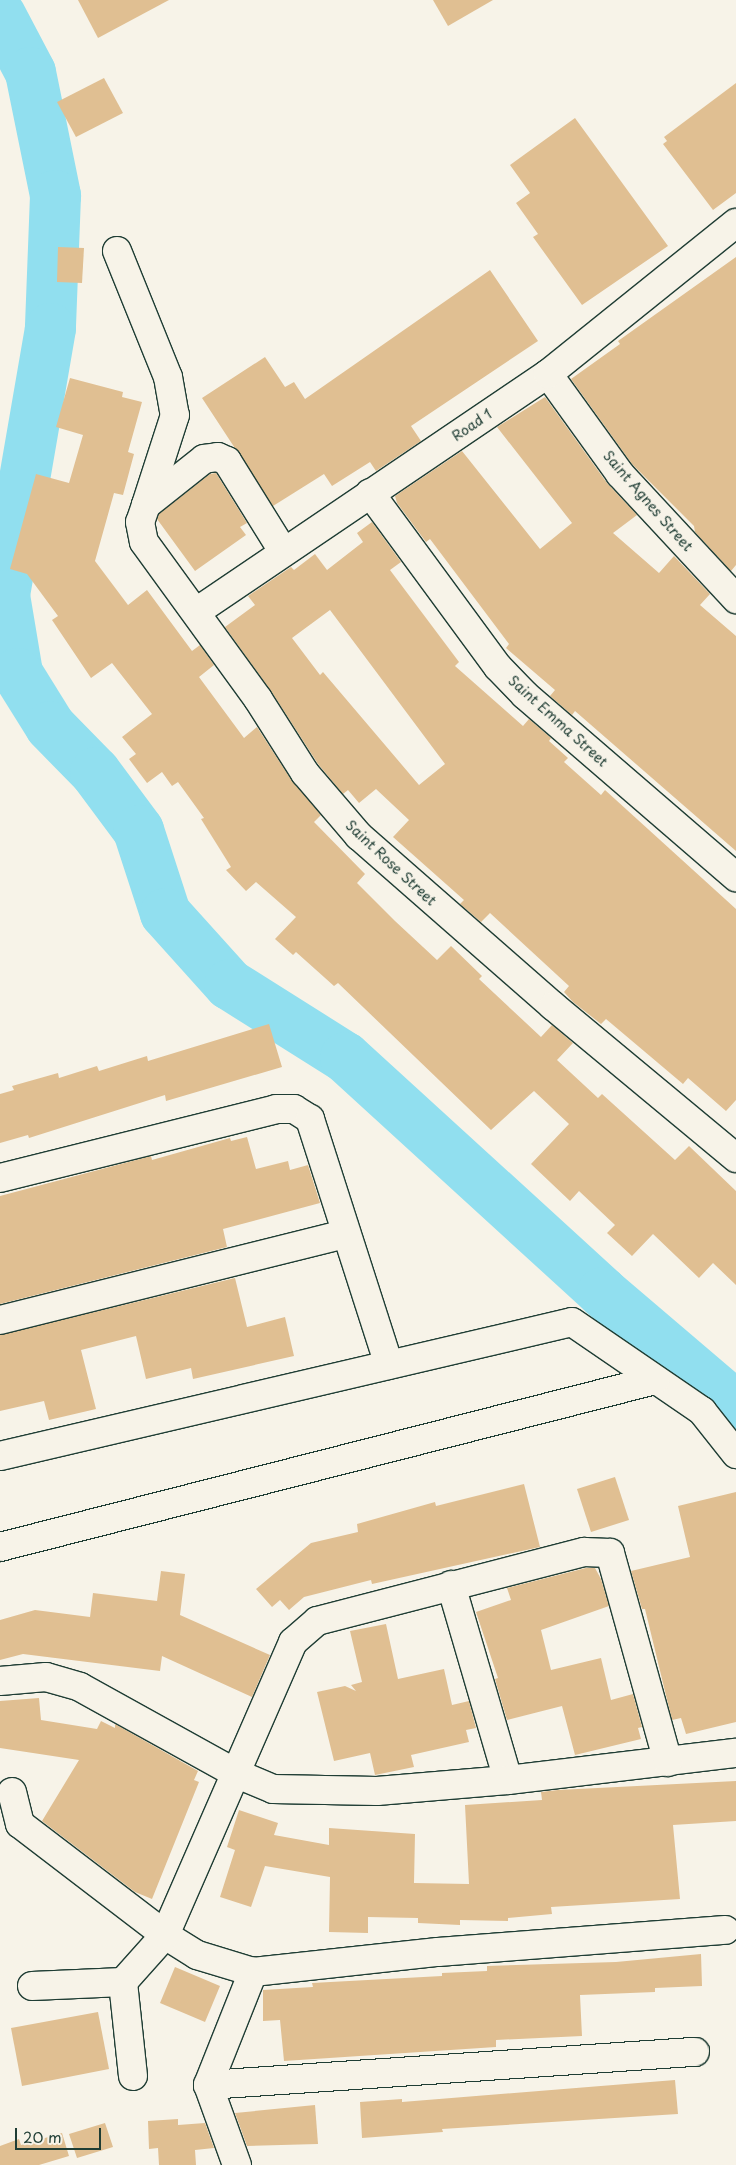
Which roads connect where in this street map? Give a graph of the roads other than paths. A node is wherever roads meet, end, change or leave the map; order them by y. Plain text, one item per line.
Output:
1 (736, 223) edge
2 (117, 250) dead end
3 (548, 374) junction
4 (370, 493) junction
5 (146, 505) junction
6 (283, 551) junction
7 (736, 599) edge
8 (196, 612) junction
9 (736, 877) edge
10 (736, 1158) edge
11 (0, 1178) edge
12 (345, 1234) junction
13 (0, 1320) edge
14 (389, 1365) junction
15 (655, 1380) junction
16 (736, 1454) edge
17 (0, 1456) edge
18 (0, 1547) edge
19 (451, 1585) junction
20 (0, 1681) edge
21 (736, 1753) edge
22 (668, 1762) junction
23 (235, 1773) junction
24 (508, 1780) junction
25 (12, 1792) dead end
26 (725, 1930) dead end
27 (165, 1935) junction
28 (253, 1972) junction
29 (123, 1982) junction
30 (32, 1986) dead end
31 (695, 2052) dead end
32 (133, 2076) dead end
33 (208, 2085) junction
34 (237, 2165) edge

1 - 3 street, Road 1
2 - 5 street, Saint Rose Street
3 - 4 street, Road 1
3 - 7 street, Saint Agnes Street
4 - 6 street, Road 1
4 - 9 street, Saint Emma Street
5 - 6 street
5 - 8 street, Saint Rose Street
6 - 8 street, Road 1
8 - 10 street, Saint Rose Street
11 - 12 street
12 - 13 street
12 - 14 street
14 - 15 street
14 - 17 street
15 - 16 street
15 - 18 street
19 - 22 street
19 - 23 street
19 - 24 street
20 - 23 street
21 - 22 street
22 - 24 street
23 - 24 street
23 - 27 street
25 - 27 street
26 - 28 street
27 - 28 street
27 - 29 street
28 - 33 street
29 - 30 street
29 - 32 street
31 - 33 street
33 - 34 street

